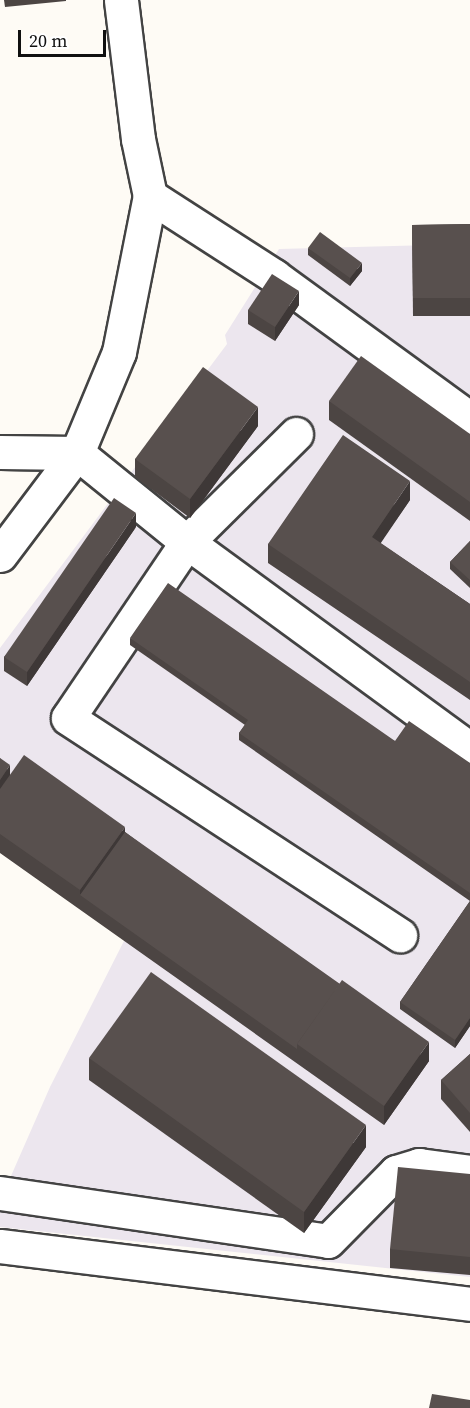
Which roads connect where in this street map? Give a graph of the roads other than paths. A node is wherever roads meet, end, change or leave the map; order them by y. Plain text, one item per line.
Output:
1 (121, 0) edge
2 (150, 196) junction
3 (470, 419) edge
4 (296, 434) dead end
5 (0, 452) edge
6 (77, 453) junction
7 (187, 543) junction
8 (0, 555) edge
9 (470, 749) edge
10 (400, 935) dead end
11 (470, 1172) edge
12 (0, 1193) edge
13 (0, 1246) edge
14 (470, 1304) edge

1 - 2 street
2 - 3 street
2 - 6 street
4 - 7 street
5 - 6 street
6 - 7 street
6 - 8 street
7 - 9 street
7 - 10 street
11 - 12 street
13 - 14 street

